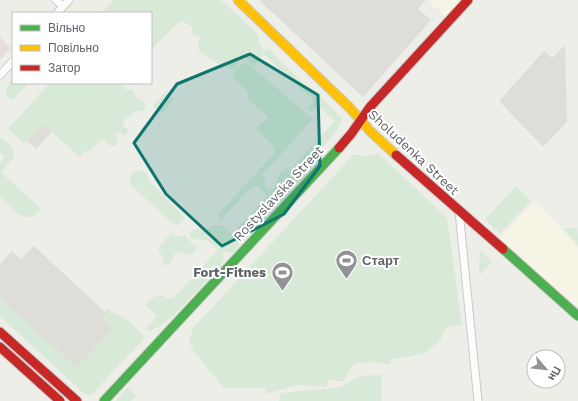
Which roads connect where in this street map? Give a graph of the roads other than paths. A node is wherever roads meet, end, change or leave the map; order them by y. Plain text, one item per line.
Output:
1 (56, 0) edge
2 (69, 0) edge
3 (238, 0) edge
4 (468, 0) edge
5 (63, 6) junction
6 (58, 12) edge
7 (12, 62) edge
8 (0, 76) edge
9 (360, 120) junction
10 (459, 211) junction
11 (578, 316) edge
12 (0, 332) edge
13 (0, 347) edge
14 (60, 401) edge
15 (77, 401) edge
16 (104, 401) edge
17 (478, 401) edge

1 - 5 street
2 - 5 street
3 - 9 street, Sholudenka Street
4 - 9 street, Rostyslavska Street
5 - 6 street
7 - 8 street
9 - 10 street, Sholudenka Street
9 - 16 street, Rostyslavska Street
10 - 11 street, Sholudenka Street
10 - 17 street
12 - 15 street
13 - 14 street

